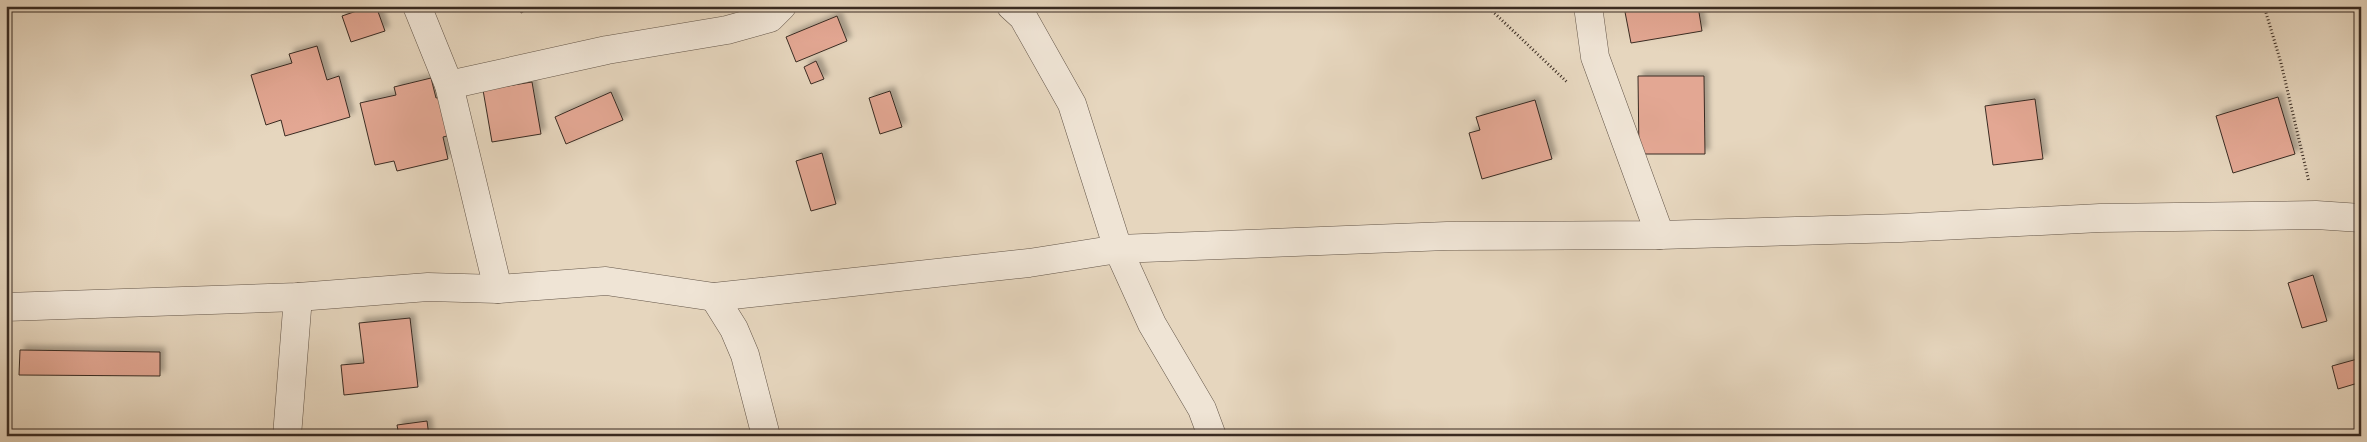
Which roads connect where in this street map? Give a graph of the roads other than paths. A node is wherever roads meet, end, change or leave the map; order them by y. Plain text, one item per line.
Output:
1 (417, 6) edge
2 (782, 6) edge
3 (1011, 6) edge
4 (1588, 6) edge
5 (449, 85) junction
6 (2361, 218) edge
7 (1660, 235) junction
8 (1118, 249) junction
9 (498, 289) junction
10 (714, 297) junction
11 (298, 298) junction
12 (6, 306) edge
13 (287, 436) edge
14 (766, 436) edge
15 (1212, 436) edge

1 - 5 street
2 - 5 street
3 - 8 street
4 - 7 street
5 - 9 street
6 - 7 street
7 - 8 street
8 - 10 street
8 - 15 street
9 - 10 street
9 - 11 street
10 - 14 street
11 - 12 street
11 - 13 street

